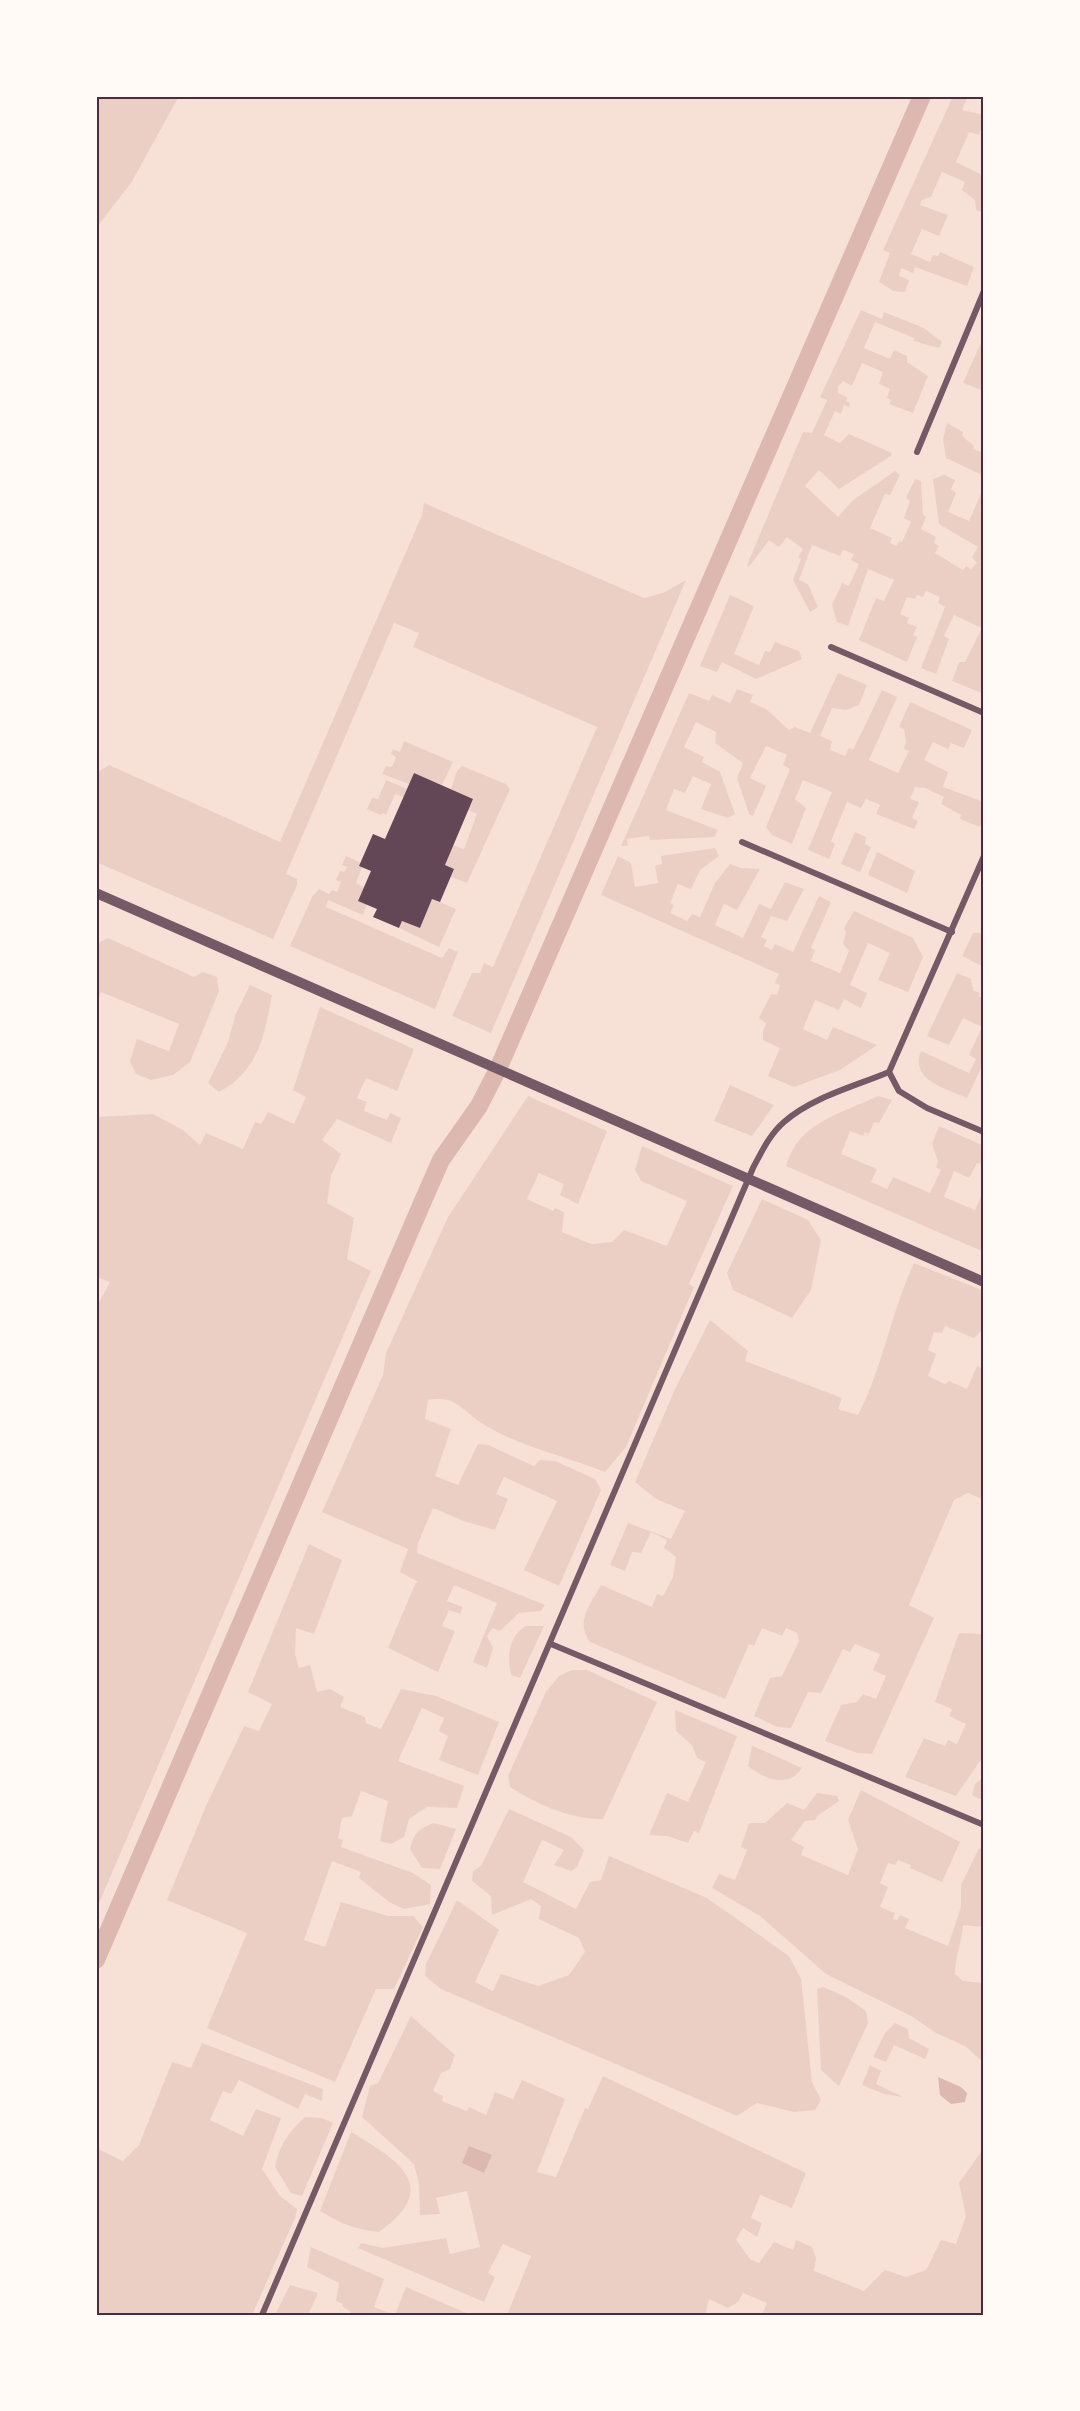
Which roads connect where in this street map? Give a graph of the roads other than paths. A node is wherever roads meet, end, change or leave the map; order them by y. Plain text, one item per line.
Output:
1 (984, 291) edge
2 (917, 452) dead end
3 (831, 646) dead end
4 (984, 713) edge
5 (742, 842) dead end
6 (984, 856) edge
7 (96, 893) edge
8 (952, 932) junction
9 (889, 1072) junction
10 (984, 1132) edge
11 (748, 1179) junction
12 (984, 1282) edge
13 (551, 1644) junction
14 (984, 1825) edge
15 (262, 2315) edge

1 - 2 street
3 - 4 street
5 - 8 street
6 - 8 street
7 - 11 street
8 - 9 street
9 - 10 street
9 - 11 street
11 - 12 street
11 - 13 street
13 - 14 street
13 - 15 street

